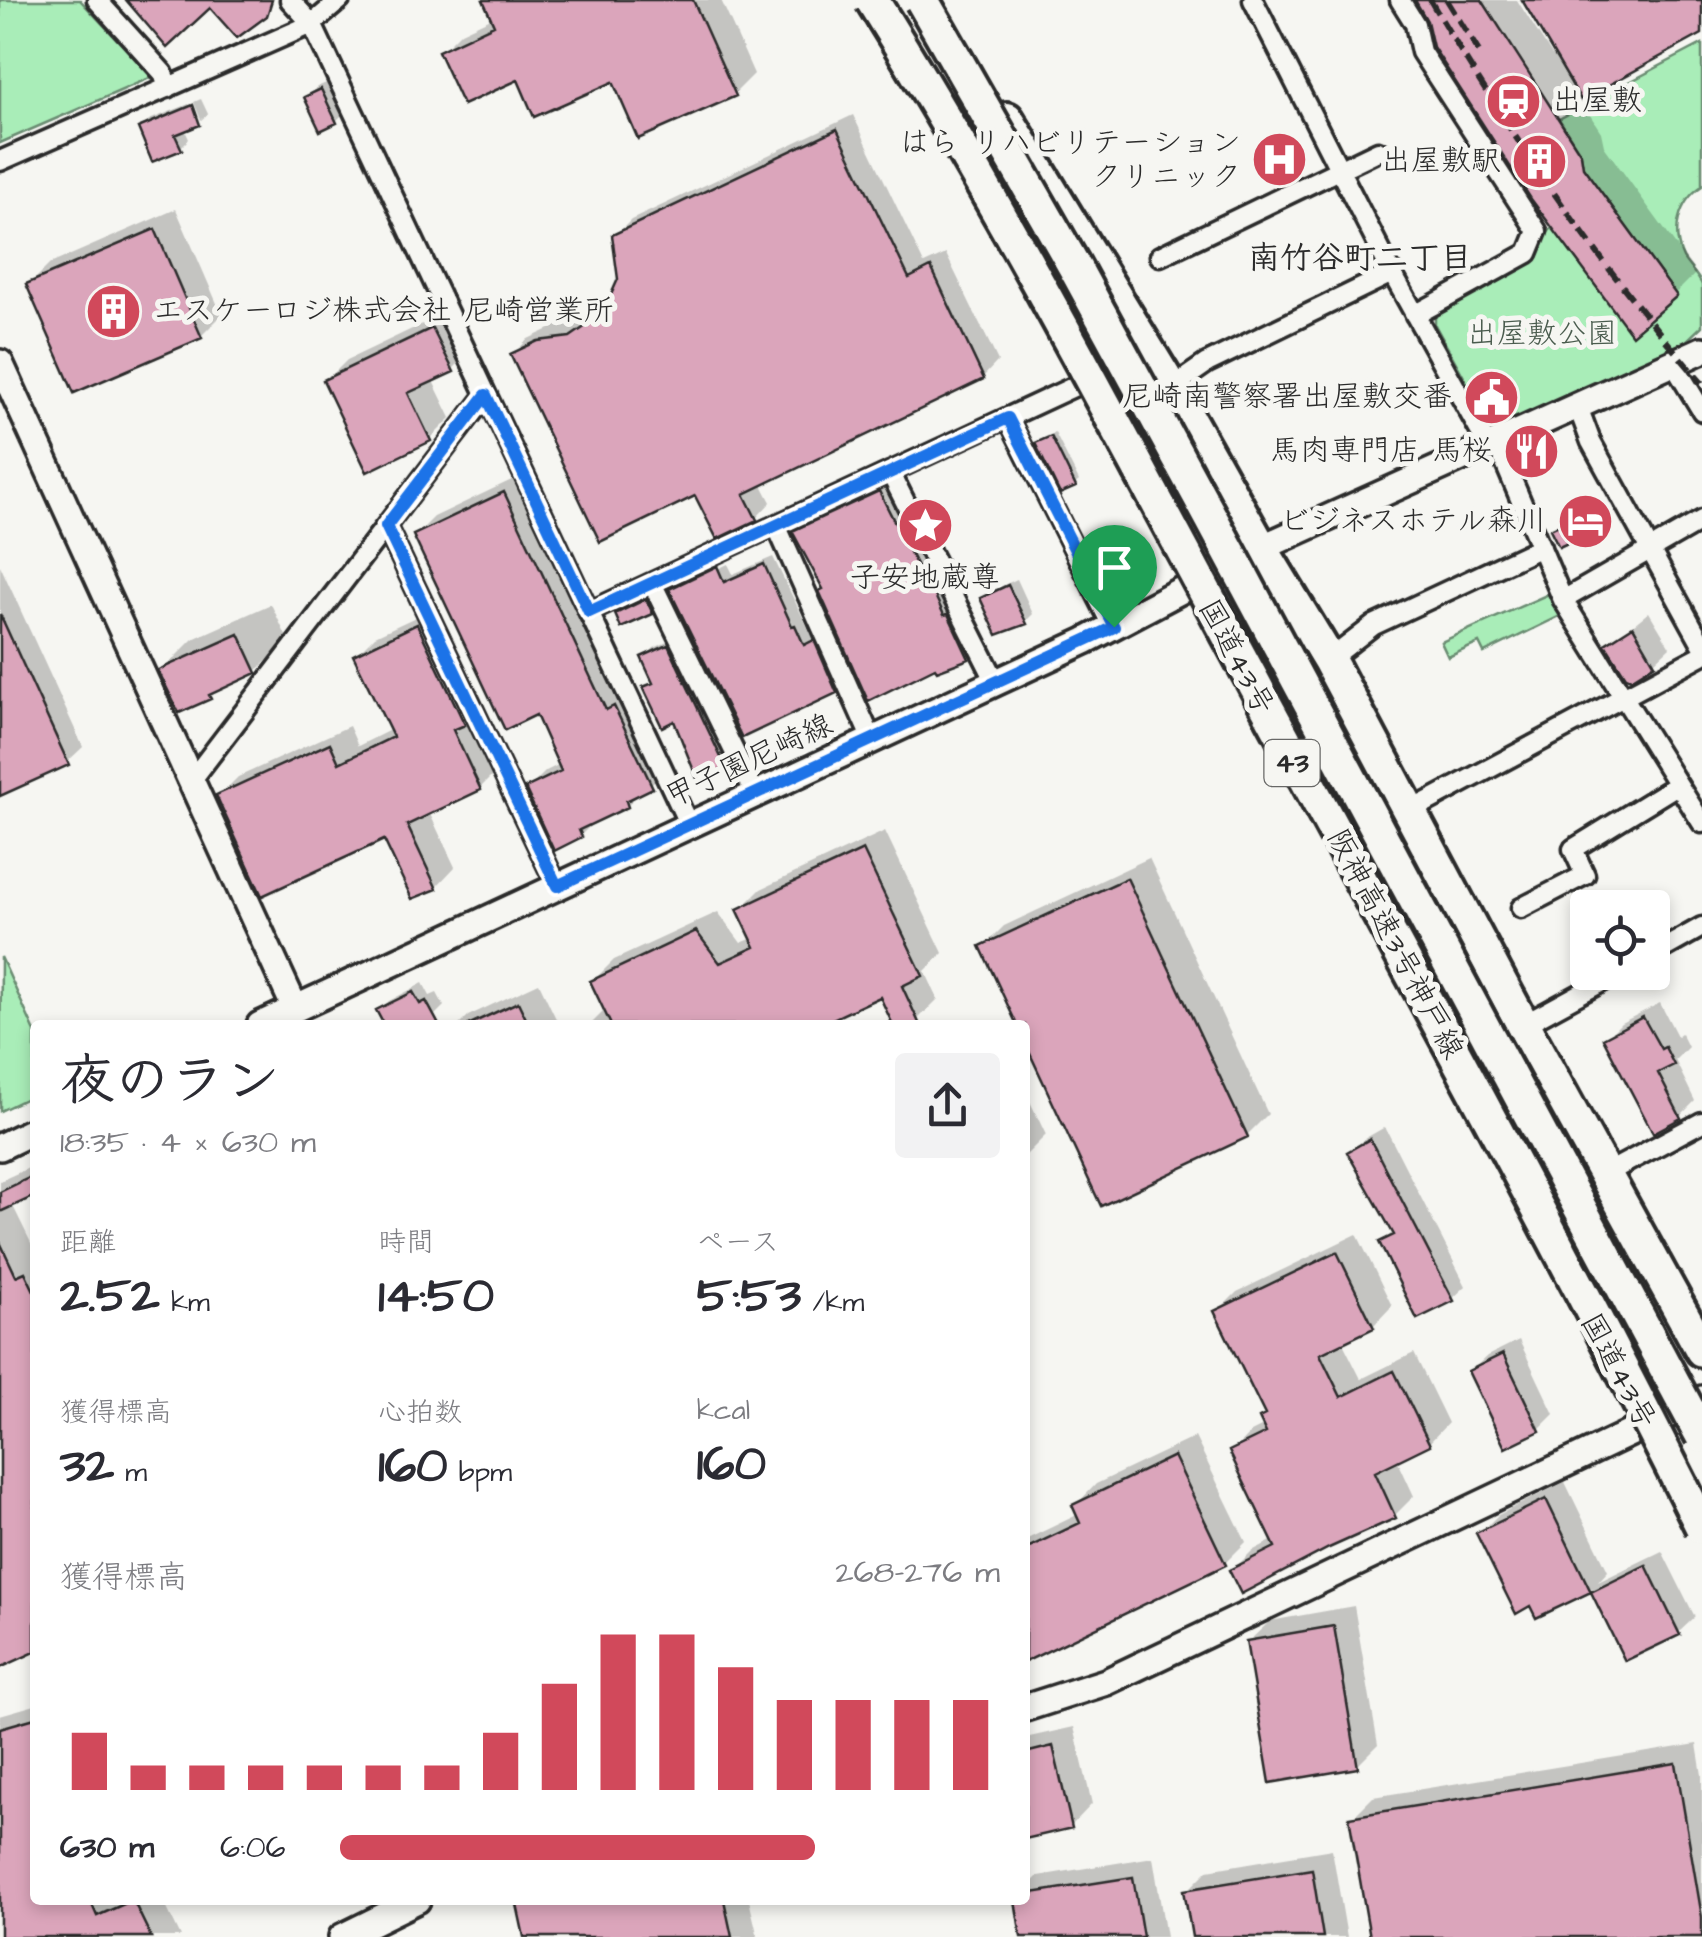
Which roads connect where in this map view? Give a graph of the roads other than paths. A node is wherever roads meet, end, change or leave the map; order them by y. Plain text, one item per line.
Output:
1 (97, 0) edge
2 (290, 0) edge
3 (340, 0) edge
4 (869, 0) edge
5 (922, 0) edge
6 (936, 0) edge
7 (1253, 0) edge
8 (1400, 0) edge
9 (312, 24) junction
10 (168, 88) junction
11 (1378, 151) dead end
12 (0, 161) edge
13 (1338, 168) junction
14 (1160, 256) dead end
15 (1392, 273) junction
16 (1415, 315) junction
17 (1702, 350) edge
18 (0, 362) edge
19 (1674, 363) junction
20 (1086, 381) junction
21 (1171, 388) junction
22 (486, 395) junction
23 (1578, 407) junction
24 (1702, 410) edge
25 (1008, 418) junction
26 (1492, 444) junction
27 (890, 472) junction
28 (1702, 520) edge
29 (386, 526) junction
30 (776, 526) junction
31 (1542, 547) junction
32 (1261, 548) junction
33 (1649, 549) junction
34 (652, 583) junction
35 (1197, 585) junction
36 (1563, 600) junction
37 (589, 612) junction
38 (1114, 627) junction
39 (1702, 644) edge
40 (1702, 655) edge
41 (1329, 660) junction
42 (996, 682) junction
43 (1625, 697) junction
44 (872, 740) junction
45 (191, 781) junction
46 (1677, 785) junction
47 (755, 794) junction
48 (1410, 811) junction
49 (1702, 823) edge
50 (689, 825) junction
51 (557, 886) junction
52 (1521, 908) dead end
53 (1702, 927) edge
54 (1670, 944) edge
55 (1587, 990) edge
56 (296, 1008) junction
57 (271, 1020) edge
58 (1522, 1025) junction
59 (1702, 1122) edge
60 (30, 1132) edge
61 (0, 1147) edge
62 (1604, 1174) junction
63 (1702, 1350) edge
64 (1702, 1398) edge
65 (1646, 1424) junction
66 (1702, 1436) edge
67 (1702, 1528) edge
68 (1702, 1536) edge
69 (1030, 1706) edge
70 (408, 1905) edge
71 (342, 1937) edge

1 - 10 street
2 - 9 street
3 - 9 street
4 - 20 highway, 国道43号 / 43
4 - 67 highway, 阪神高速3号神戸線, bridge
5 - 66 highway, 阪神高速3号神戸線, bridge
6 - 21 highway
7 - 13 street
8 - 16 street
9 - 10 street
9 - 22 street
10 - 12 street
11 - 13 street
13 - 14 street
13 - 15 street
15 - 16 street
15 - 21 street
16 - 26 street
17 - 19 street, 甲子園尼崎線
18 - 45 street
19 - 23 street, 甲子園尼崎線
19 - 24 street
20 - 25 street
20 - 35 highway, 国道43号 / 43
21 - 32 highway
22 - 29 street
22 - 37 street
23 - 26 street, 甲子園尼崎線
23 - 33 street
25 - 27 street
25 - 38 street
26 - 31 street
26 - 32 street, 甲子園尼崎線
27 - 30 street
27 - 42 street
28 - 33 street
29 - 45 street
29 - 51 street
30 - 34 street
30 - 44 street
31 - 36 street
31 - 41 street
32 - 35 street, 甲子園尼崎線
32 - 41 highway
33 - 36 street
33 - 39 street
34 - 37 street
34 - 47 street
35 - 38 street, 甲子園尼崎線
35 - 65 highway, 国道43号 / 43
36 - 43 street
37 - 50 street
38 - 42 street, 甲子園尼崎線
40 - 43 street
41 - 48 highway
42 - 44 street, 甲子園尼崎線
43 - 46 street
43 - 48 street
44 - 47 street, 甲子園尼崎線
45 - 56 street
46 - 49 street
46 - 52 street
47 - 50 street, 甲子園尼崎線
48 - 58 highway
50 - 51 street, 甲子園尼崎線
51 - 56 street, 甲子園尼崎線
53 - 54 street
55 - 58 street
56 - 57 street, 甲子園尼崎線
58 - 62 highway
59 - 62 street
60 - 61 street
62 - 63 highway
64 - 65 street
65 - 68 highway, 国道43号 / 43
65 - 69 street
70 - 71 street

